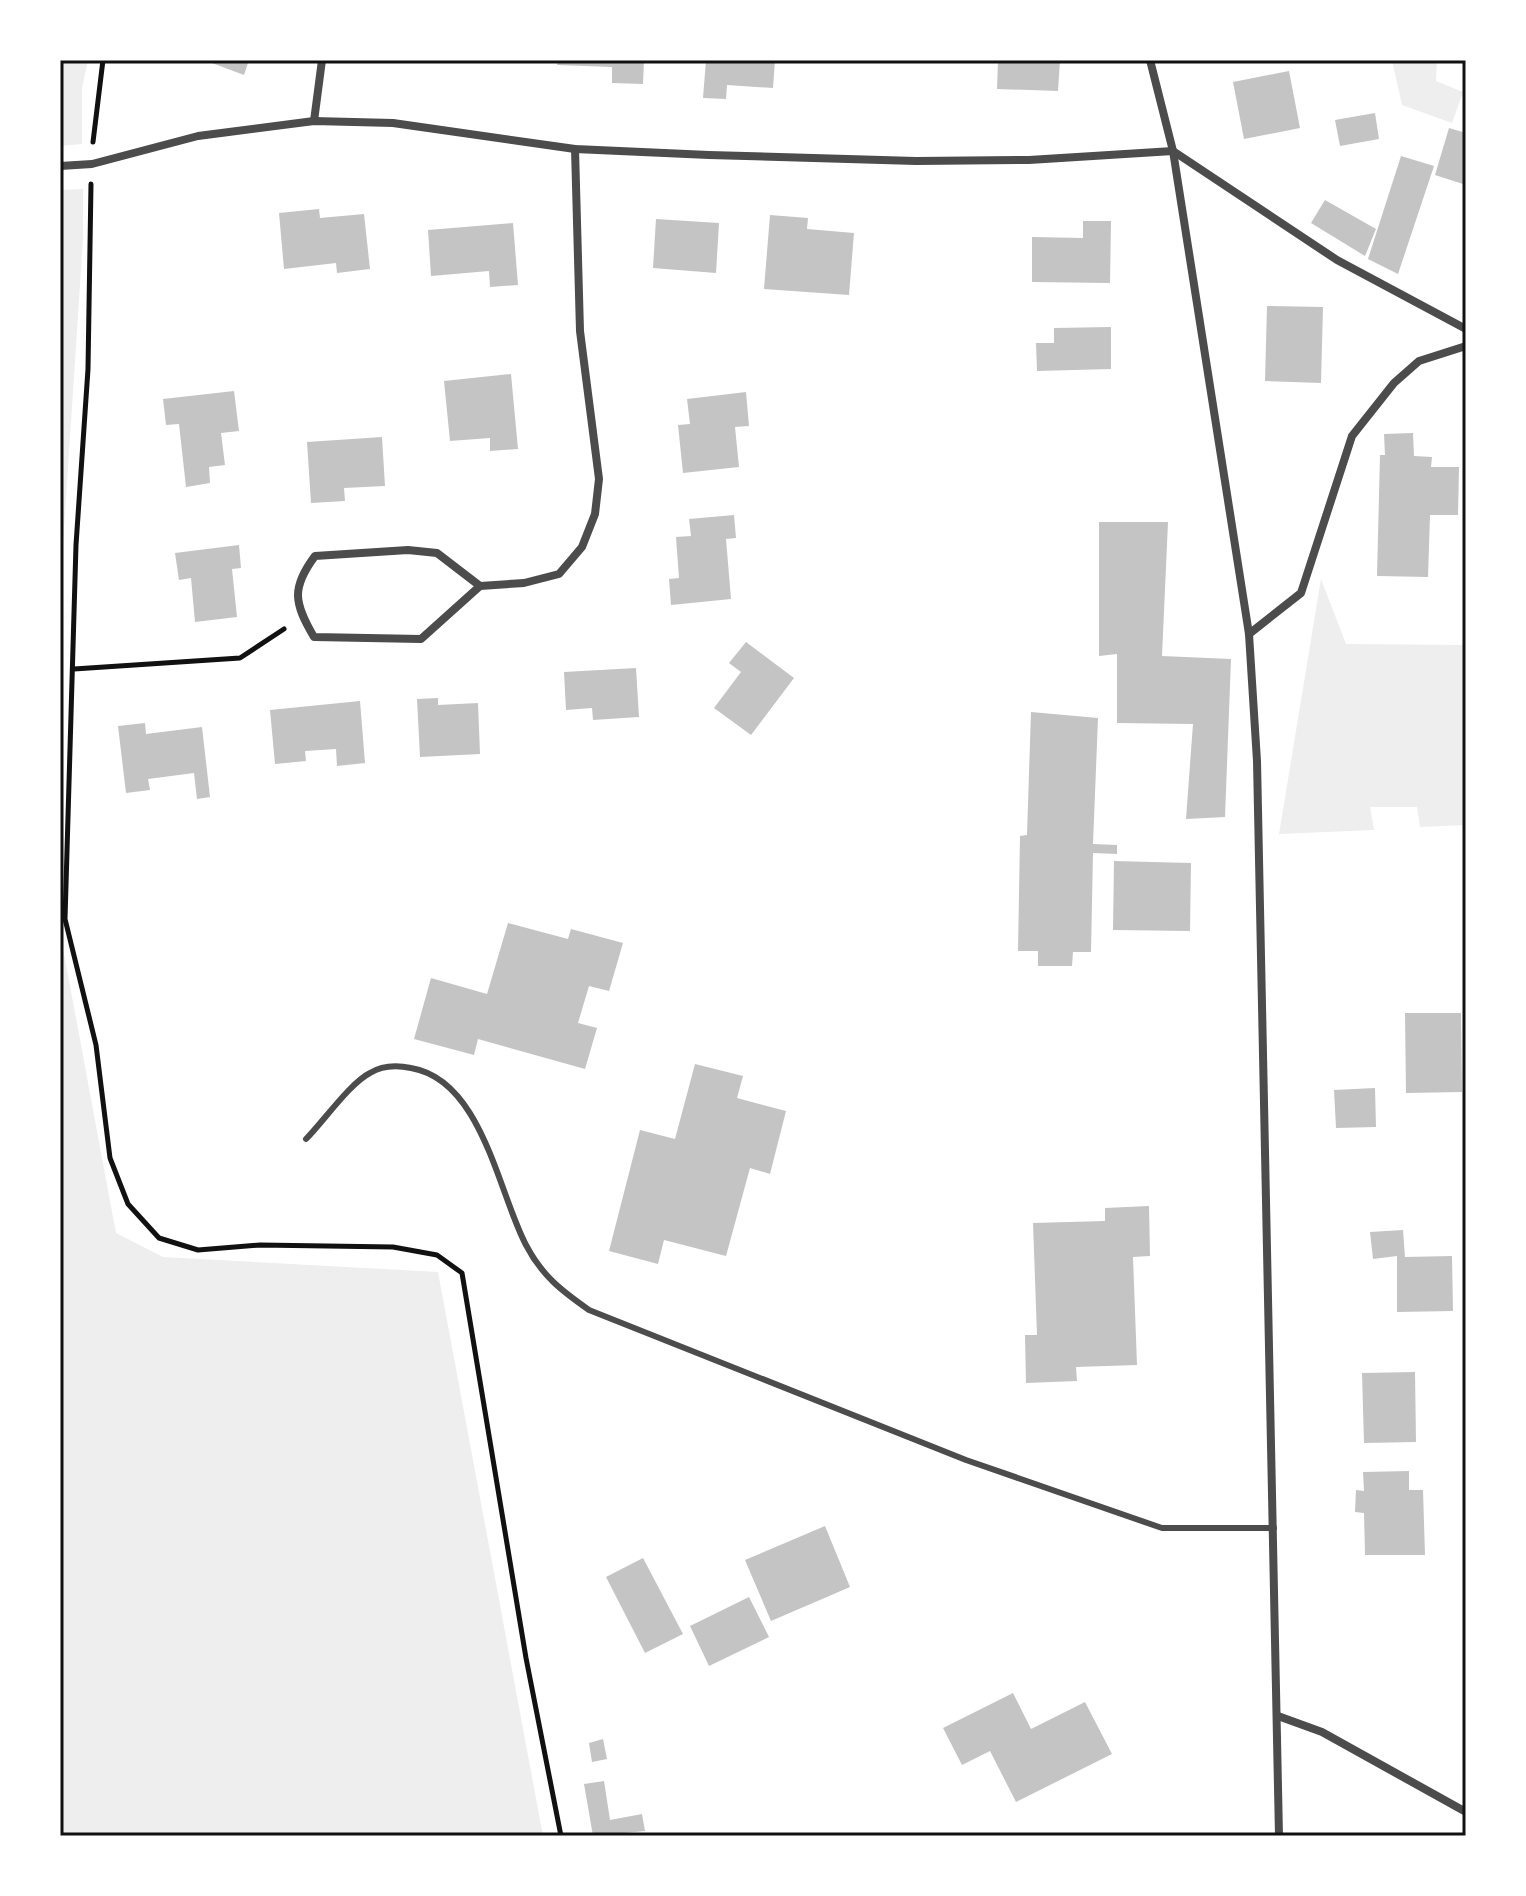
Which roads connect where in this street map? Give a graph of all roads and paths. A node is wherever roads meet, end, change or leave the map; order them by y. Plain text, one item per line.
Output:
1 (103, 60) edge
2 (322, 60) edge
3 (1150, 60) edge
4 (314, 121) junction
5 (575, 149) junction
6 (1173, 151) junction
7 (92, 164) junction
8 (60, 166) edge
9 (1466, 329) edge
10 (1466, 346) edge
11 (480, 586) junction
12 (302, 616) junction
13 (1249, 634) junction
14 (74, 669) junction
15 (63, 919) edge
16 (306, 1139) dead end
17 (1274, 1528) junction
18 (1278, 1716) junction
19 (1466, 1812) edge
20 (561, 1836) edge
21 (1279, 1836) edge

1 - 7 path
2 - 4 street
3 - 6 street
4 - 5 street
4 - 7 street
5 - 6 street
5 - 11 street
6 - 9 street
6 - 13 street
7 - 8 street
7 - 14 path
10 - 13 street
11 - 12 street
11 - 12 street
12 - 14 path
13 - 17 street
14 - 15 path
15 - 20 path
16 - 17 lane
17 - 18 street
18 - 19 street
18 - 21 street

